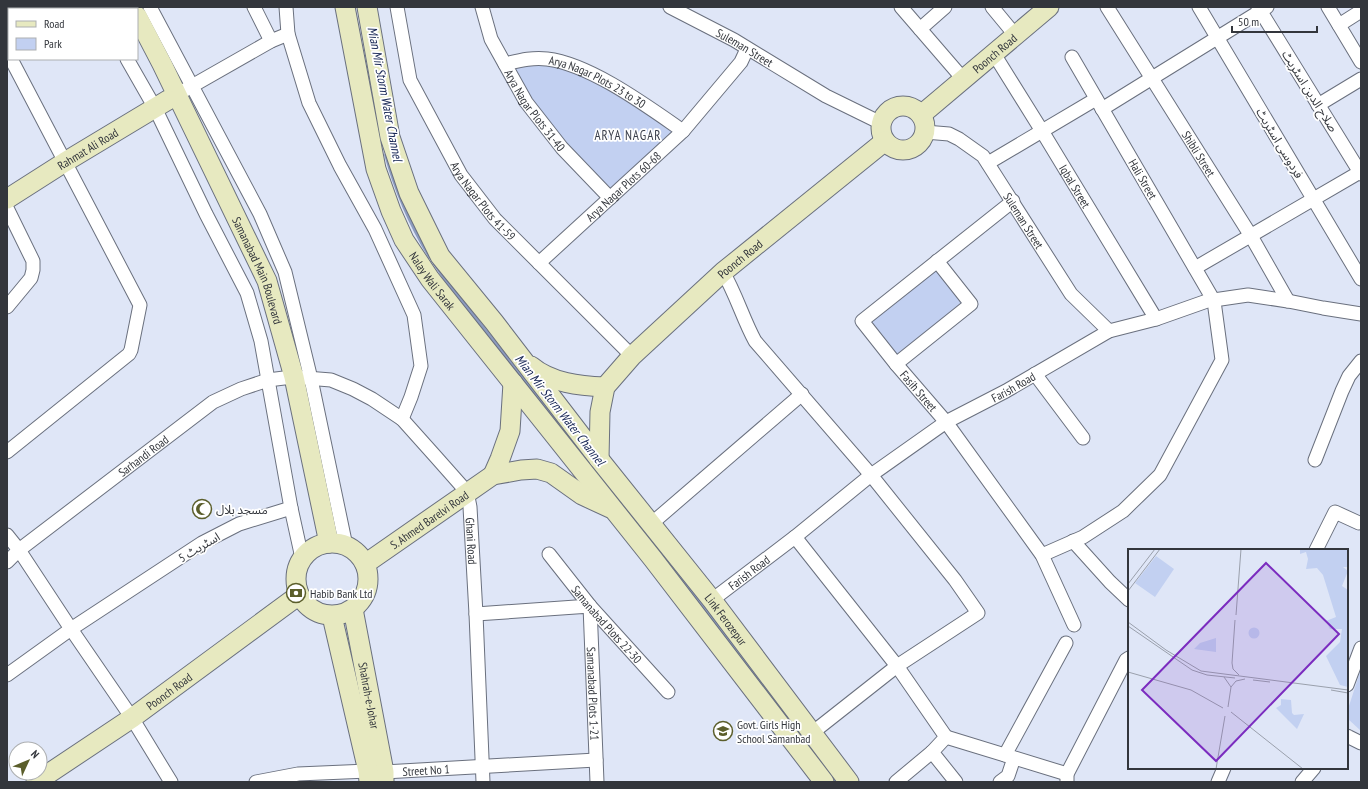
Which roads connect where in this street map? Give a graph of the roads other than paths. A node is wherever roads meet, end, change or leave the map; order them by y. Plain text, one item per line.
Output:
1 (150, 7) edge
2 (254, 7) edge
3 (286, 7) edge
4 (345, 7) edge
5 (367, 7) edge
6 (397, 7) edge
7 (482, 7) edge
8 (670, 7) edge
9 (901, 7) edge
10 (946, 7) edge
11 (992, 7) edge
12 (1049, 7) edge
13 (1107, 7) edge
14 (1199, 7) edge
15 (1328, 7) edge
16 (1262, 8) edge
17 (1361, 11) edge
18 (138, 18) edge
19 (1339, 25) junction
20 (920, 29) junction
21 (288, 34) junction
22 (1016, 36) junction
23 (1217, 38) junction
24 (271, 41) junction
25 (138, 42) edge
26 (747, 49) junction
27 (994, 54) junction
28 (1072, 57) dead end
29 (12, 60) edge
30 (128, 60) edge
31 (1361, 62) edge
32 (504, 64) junction
33 (1152, 78) junction
34 (1361, 79) edge
35 (964, 80) junction
36 (173, 97) junction
37 (1099, 104) junction
38 (1318, 105) junction
39 (881, 123) junction
40 (923, 123) junction
41 (683, 131) junction
42 (1042, 131) junction
43 (885, 141) junction
44 (65, 162) junction
45 (988, 163) junction
46 (1360, 173) edge
47 (610, 198) junction
48 (7, 199) edge
49 (1313, 199) junction
50 (1013, 201) junction
51 (7, 208) edge
52 (1251, 236) junction
53 (937, 261) junction
54 (539, 263) junction
55 (1195, 268) junction
56 (723, 272) junction
57 (1361, 279) edge
58 (1288, 300) junction
59 (1214, 301) junction
60 (7, 307) edge
61 (1361, 314) edge
62 (1156, 319) junction
63 (1109, 332) junction
64 (632, 356) junction
65 (521, 357) junction
66 (1361, 361) edge
67 (896, 364) junction
68 (1035, 374) junction
69 (289, 379) junction
70 (513, 383) junction
71 (605, 388) junction
72 (802, 394) junction
73 (402, 419) junction
74 (946, 422) junction
75 (1083, 438) dead end
76 (7, 452) edge
77 (599, 459) junction
78 (1315, 460) dead end
79 (492, 474) junction
80 (871, 475) junction
81 (467, 492) junction
82 (291, 508) junction
83 (613, 509) junction
84 (1359, 523) dead end
85 (651, 524) junction
86 (7, 535) edge
87 (795, 537) junction
88 (1073, 541) junction
89 (331, 545) junction
90 (1316, 549) edge
91 (19, 550) junction
92 (549, 554) dead end
93 (1042, 555) junction
94 (302, 558) junction
95 (7, 562) edge
96 (365, 564) junction
97 (299, 595) junction
98 (1128, 599) edge
99 (712, 600) junction
100 (590, 606) junction
101 (353, 609) junction
102 (476, 614) junction
103 (332, 616) junction
104 (1074, 624) dead end
105 (71, 629) junction
106 (1066, 643) dead end
107 (1361, 648) edge
108 (1128, 659) edge
109 (897, 666) junction
110 (7, 675) edge
111 (1348, 682) edge
112 (668, 692) dead end
113 (132, 718) junction
114 (812, 733) junction
115 (1348, 736) edge
116 (946, 737) junction
117 (1361, 742) edge
118 (932, 752) junction
119 (1010, 756) junction
120 (596, 760) junction
121 (482, 766) junction
122 (1224, 769) edge
123 (1313, 769) edge
124 (376, 777) edge
125 (1067, 778) edge
126 (36, 782) edge
127 (171, 782) edge
128 (256, 782) edge
129 (483, 782) edge
130 (597, 782) edge
131 (824, 782) edge
132 (849, 782) edge
133 (896, 782) edge
134 (956, 782) edge
135 (1000, 782) edge
136 (1218, 782) edge
137 (1302, 782) edge

1 - 36 street
2 - 24 street
3 - 21 street
4 - 70 main road, Nalay Wali Sarak
5 - 65 main road, Nalay Wali Sarak
6 - 54 street, Arya Nagar Plots 41-59
7 - 32 street, Arya Nagar Plots 31-40
8 - 26 street, Suleman Street
9 - 20 street
10 - 20 street
11 - 22 street
12 - 22 main road, Poonch Road
13 - 33 street, Shibli Street
14 - 23 street, فردوسی اسٹریٹ
15 - 19 street
16 - 23 street
16 - 38 street, صلاح الدین اسٹریٹ
17 - 19 street
18 - 36 main road, Samanabad Main Boulevard
19 - 31 street
20 - 35 street
21 - 24 street
21 - 73 street
22 - 27 main road, Poonch Road
23 - 33 street
23 - 49 street, فردوسی اسٹریٹ
24 - 36 street
25 - 36 main road, Samanabad Main Boulevard
26 - 39 street, Suleman Street
26 - 41 street, Arya Nagar Plots 60-68
27 - 35 main road, Poonch Road
27 - 42 street, Iqbal Street
28 - 37 street, Hali Street
29 - 44 street
30 - 36 street
32 - 41 street, Arya Nagar Plots 23 to 30
32 - 47 street, Arya Nagar Plots 31-40
33 - 37 street
33 - 52 street, Shibli Street
34 - 38 street
35 - 40 main road, Poonch Road
36 - 44 main road, Rahmat Ali Road
36 - 69 main road, Samanabad Main Boulevard
36 - 69 street
37 - 42 street
37 - 55 street, Hali Street
38 - 46 street, صلاح الدین اسٹریٹ
39 - 40 main road
39 - 43 main road
40 - 43 main road
40 - 45 street, Suleman Street
41 - 47 street, Arya Nagar Plots 60-68
42 - 45 street
42 - 62 street, Iqbal Street
43 - 56 main road, Poonch Road
44 - 48 main road, Rahmat Ali Road
44 - 76 street
45 - 50 street, Suleman Street
46 - 49 street
47 - 54 street, Arya Nagar Plots 60-68
49 - 52 street
49 - 57 street, فردوسی اسٹریٹ
50 - 53 street, Fasih Street
50 - 63 street, Suleman Street
51 - 60 street
52 - 55 street
52 - 58 street, Shibli Street
53 - 67 street
53 - 67 street, Fasih Street
54 - 64 street, Arya Nagar Plots 41-59
55 - 59 street, Hali Street
56 - 64 main road, Poonch Road
56 - 72 street
58 - 59 street, Farish Road
58 - 61 street, Farish Road
59 - 62 street, Farish Road
59 - 88 street
62 - 63 street, Farish Road
63 - 68 street, Farish Road
64 - 71 main road, Poonch Road
65 - 71 main road
65 - 77 main road, Nalay Wali Sarak
66 - 78 street
67 - 74 street, Fasih Street
68 - 74 street, Farish Road
68 - 75 street
69 - 73 street
69 - 82 street
69 - 89 main road, Samanabad Main Boulevard
69 - 89 street
69 - 91 street, Sarhandi Road
70 - 79 main road, S. Ahmed Barelvi Road
70 - 83 main road, Nalay Wali Sarak
71 - 77 main road, Poonch Road
72 - 80 street
72 - 85 street
73 - 81 street
74 - 80 street, Farish Road
74 - 93 street, Fasih Street
77 - 85 main road, Link Ferozepur
79 - 81 main road, S. Ahmed Barelvi Road
79 - 83 main road, S. Ahmed Barelvi Road
80 - 87 street, Farish Road
80 - 109 street
81 - 96 main road, S. Ahmed Barelvi Road
81 - 102 street, Ghani Road
82 - 94 street
82 - 105 street, اسٹریٹ 5
83 - 131 main road, Link Ferozepur
84 - 90 street
85 - 99 main road, Link Ferozepur
86 - 91 street
87 - 99 street, Farish Road
87 - 109 street
88 - 93 street
88 - 98 street
89 - 94 main road
89 - 96 main road
91 - 95 street, Sarhandi Road
91 - 105 street
92 - 100 street, Samanabad Plots 22-30
93 - 104 street, Fasih Street
94 - 97 main road
96 - 101 main road
97 - 103 main road
97 - 113 main road, Poonch Road
99 - 114 main road, Link Ferozepur
100 - 102 street
100 - 112 street, Samanabad Plots 22-30
100 - 120 street, Samanabad Plots 1-21
101 - 103 main road
101 - 124 main road, Shahrah-e-Johar
102 - 121 street, Ghani Road
103 - 124 main road, Shahrah-e-Johar
105 - 110 street, اسٹریٹ 5
105 - 113 street
106 - 119 street
107 - 111 street
108 - 125 street
109 - 114 street
109 - 116 street
113 - 126 main road, Poonch Road
113 - 127 street
114 - 132 main road, Link Ferozepur
115 - 117 street
116 - 118 street
116 - 119 street
118 - 133 street
118 - 134 street
119 - 125 street
119 - 135 street
120 - 121 street, Street No 1
120 - 130 street, Samanabad Plots 1-21
121 - 124 street, Street No 1
121 - 129 street, Ghani Road
122 - 136 street
123 - 137 street
124 - 128 street, Street No 1

